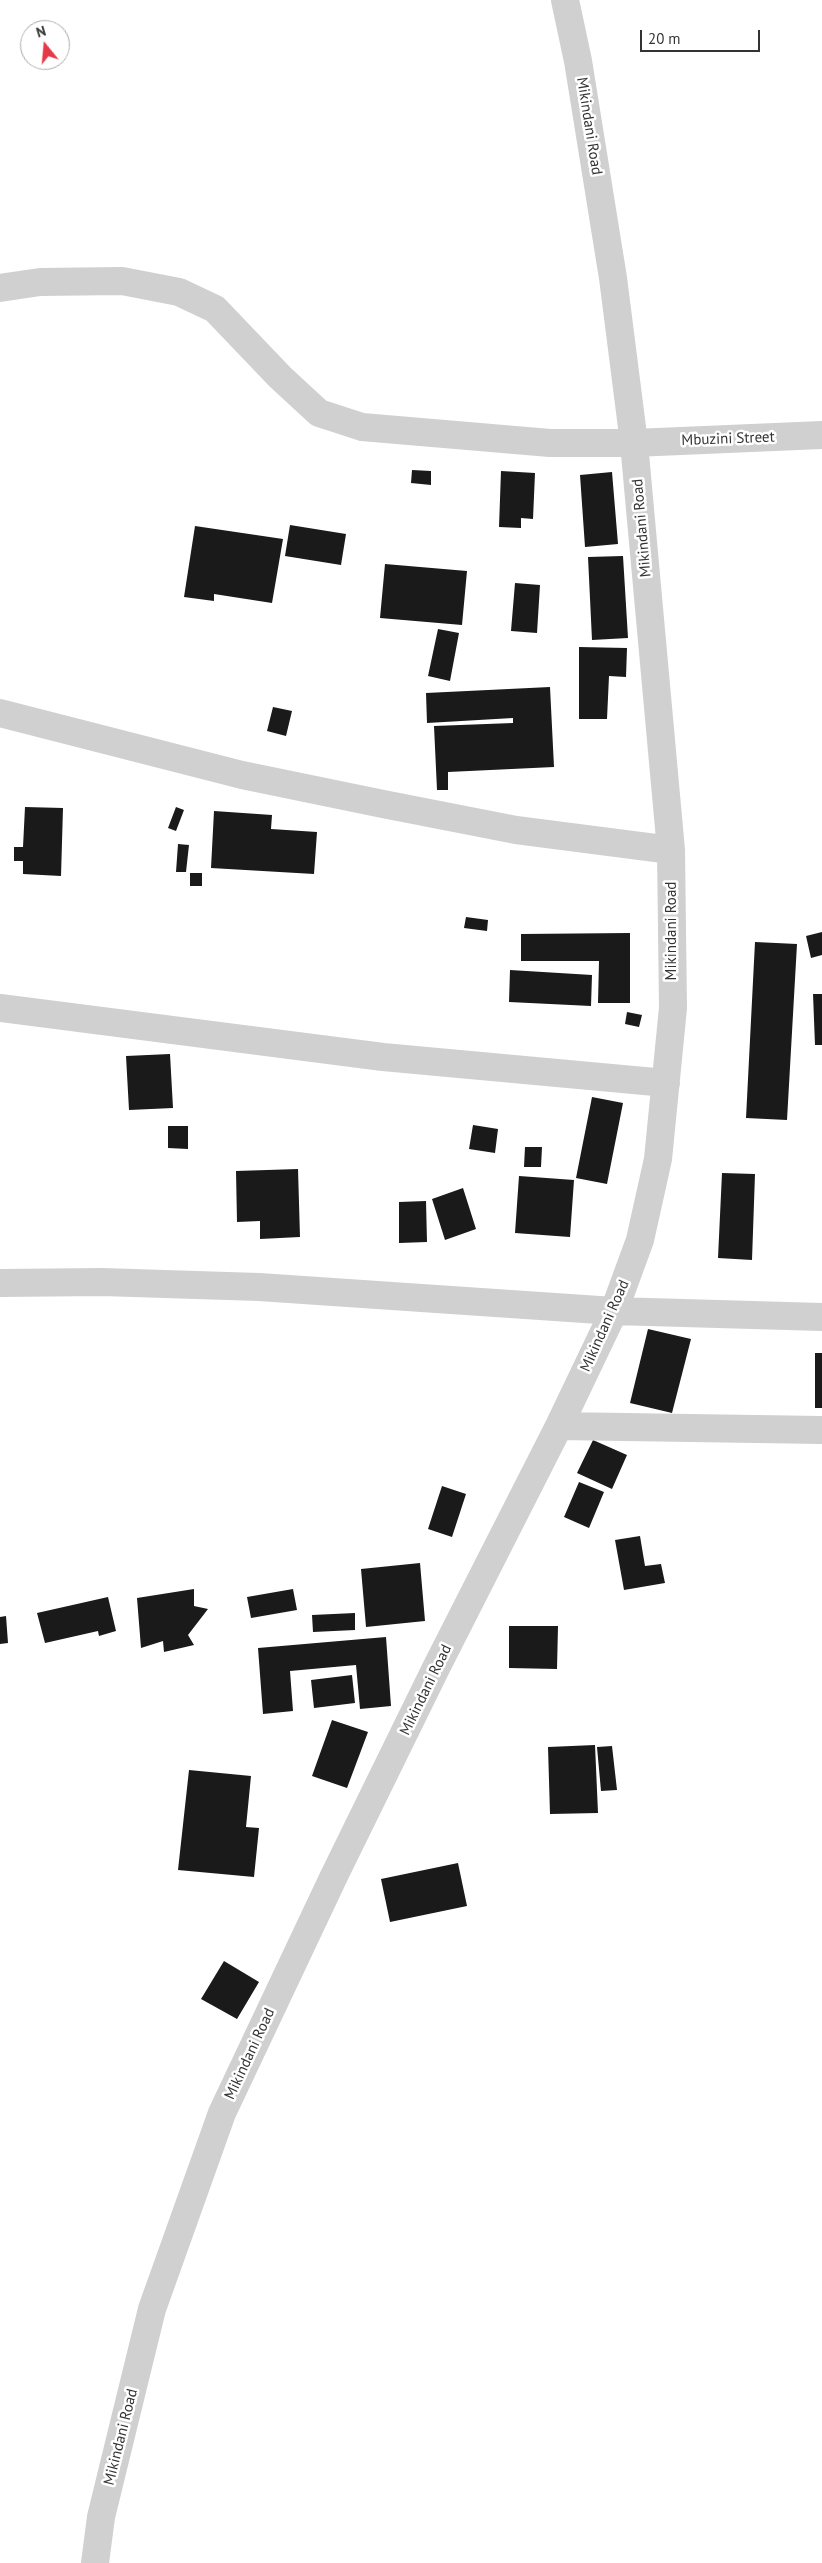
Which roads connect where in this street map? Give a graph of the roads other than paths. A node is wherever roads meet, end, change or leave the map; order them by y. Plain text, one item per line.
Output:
1 (565, 0) edge
2 (0, 288) edge
3 (822, 436) edge
4 (634, 443) junction
5 (0, 713) edge
6 (672, 850) junction
7 (0, 1008) edge
8 (666, 1083) junction
9 (0, 1283) edge
10 (614, 1311) junction
11 (822, 1317) edge
12 (559, 1426) junction
13 (822, 1430) edge
14 (95, 2563) edge

1 - 4 street, Mikindani Road
2 - 4 street, Mbuzini Street
3 - 4 street, Mbuzini Street
4 - 6 street, Mikindani Road
5 - 6 street
6 - 8 street, Mikindani Road
7 - 8 street
8 - 10 street, Mikindani Road
9 - 10 street
10 - 11 street
10 - 12 street, Mikindani Road
12 - 13 street
12 - 14 street, Mikindani Road

